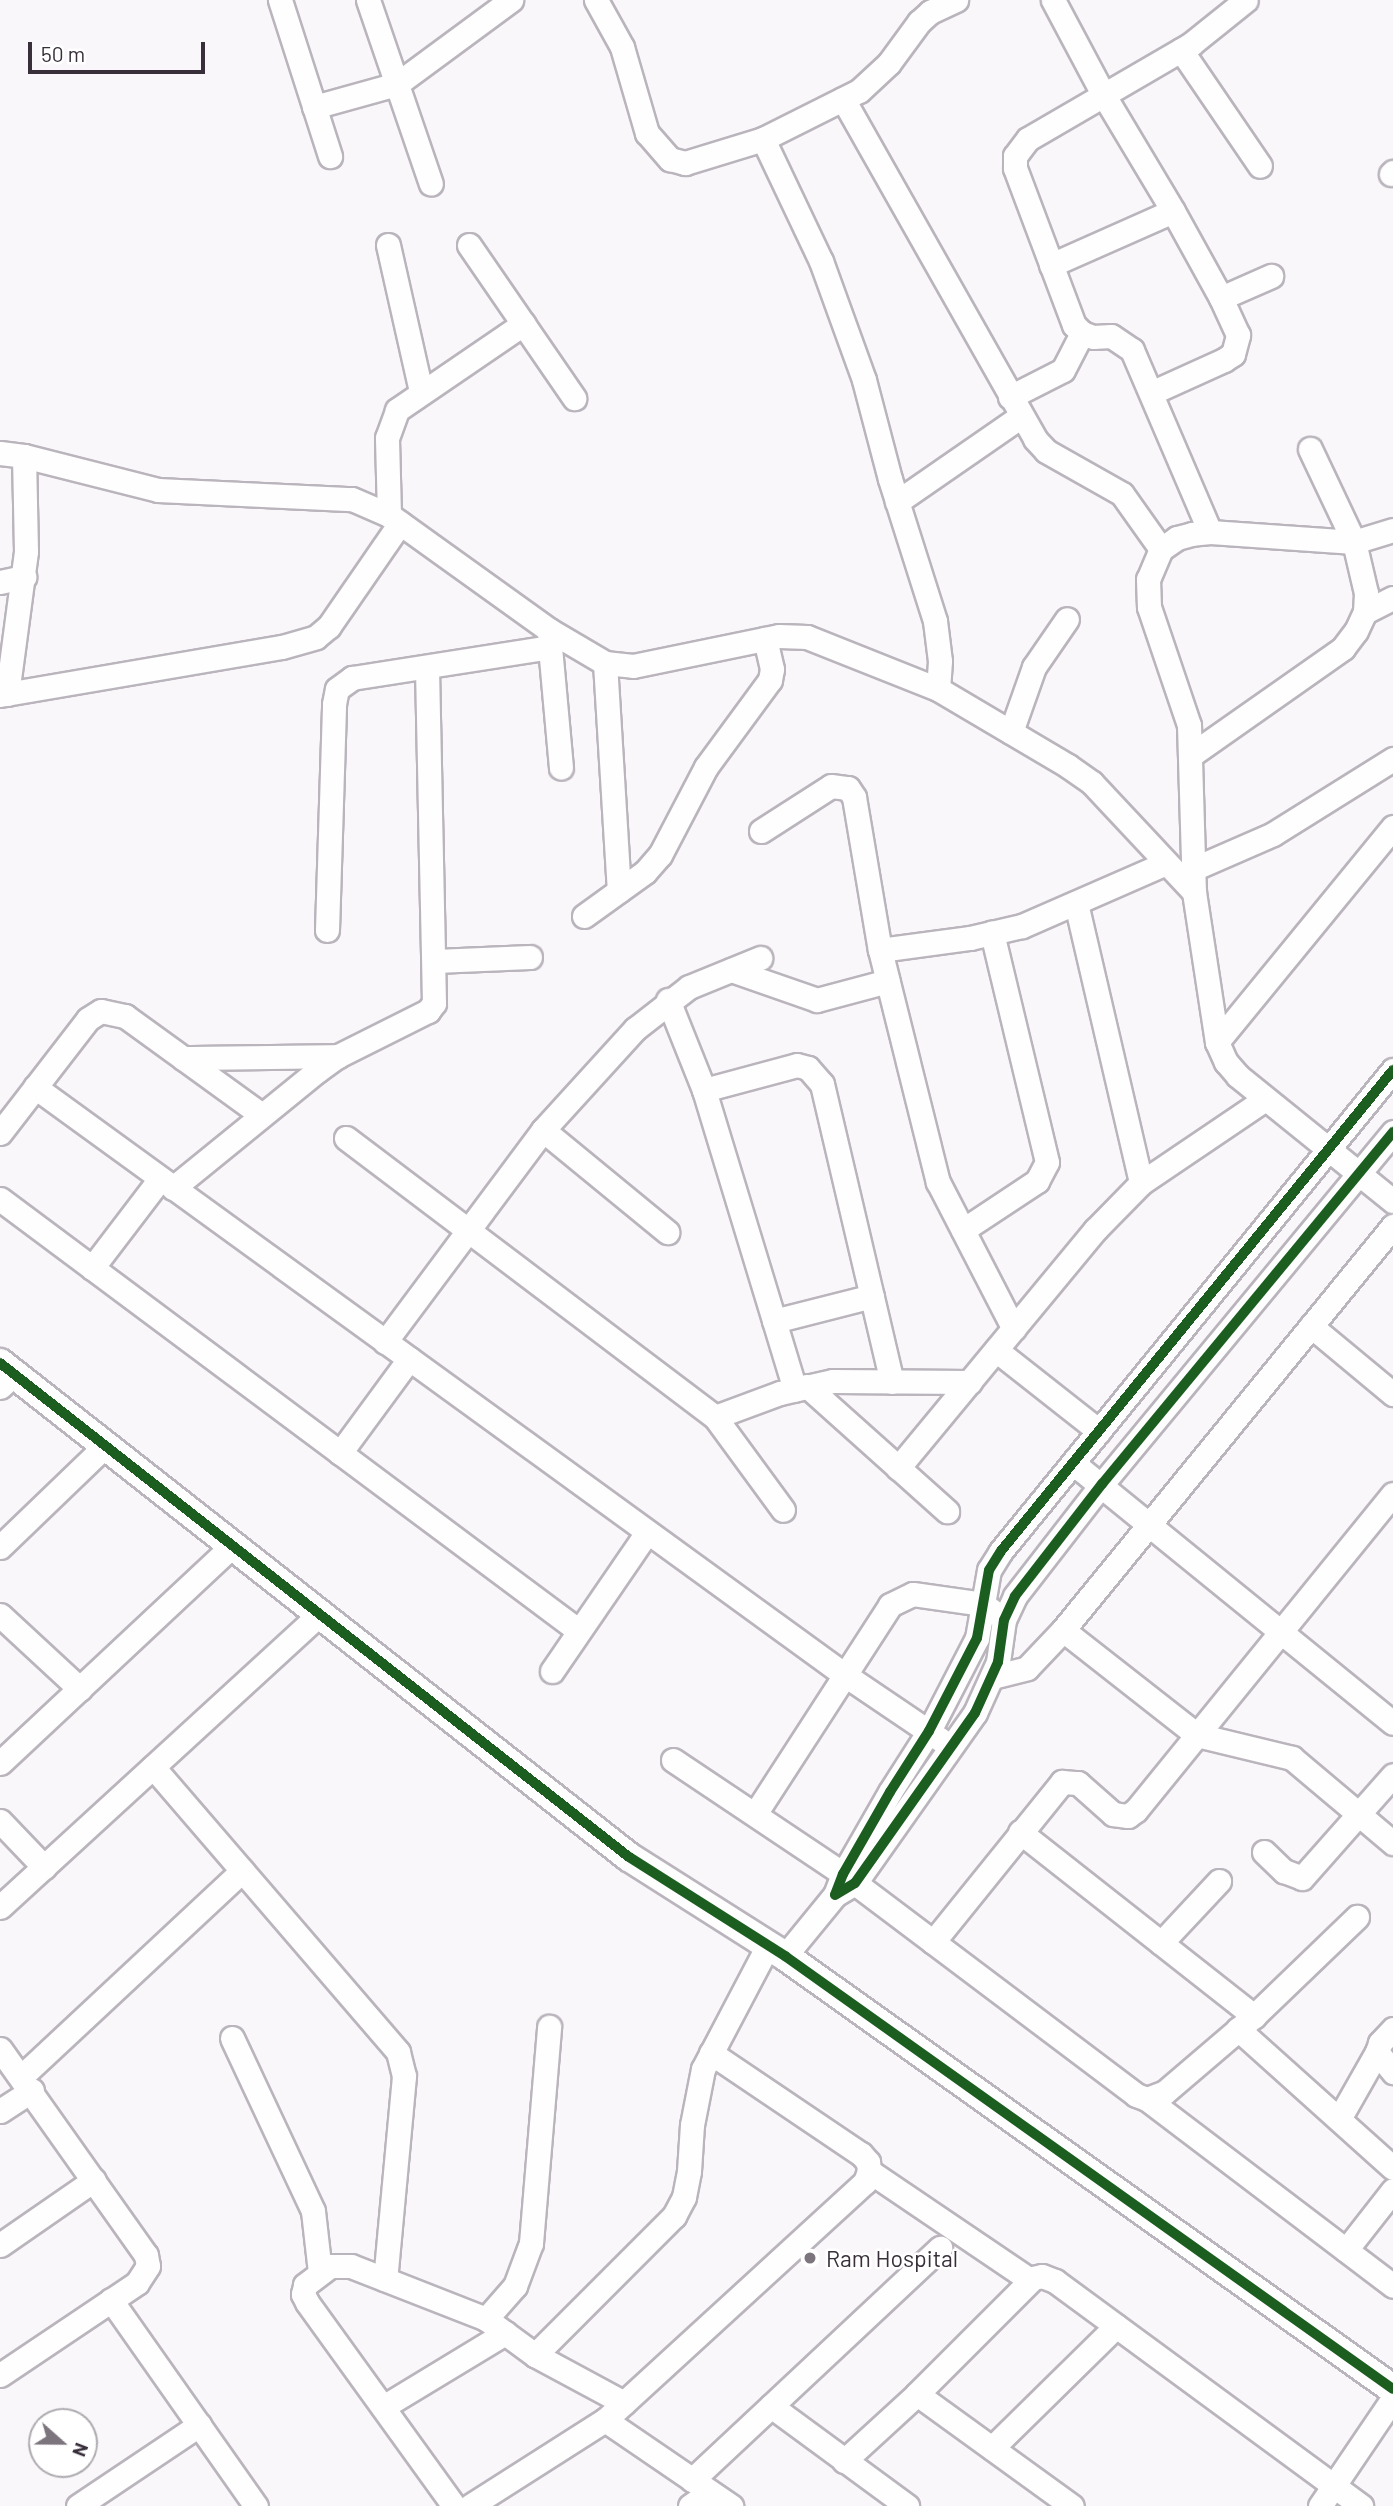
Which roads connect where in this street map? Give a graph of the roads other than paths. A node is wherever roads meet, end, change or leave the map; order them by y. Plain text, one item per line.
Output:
1 (280, 0) edge
2 (368, 0) edge
3 (511, 0) edge
4 (596, 0) edge
5 (956, 0) edge
6 (1054, 0) edge
7 (1246, 0) edge
8 (1181, 50) junction
9 (397, 84) junction
10 (1103, 94) junction
11 (843, 99) junction
12 (314, 107) junction
13 (763, 139) junction
14 (330, 156) dead end
15 (1260, 166) dead end
16 (431, 184) dead end
17 (1173, 211) junction
18 (388, 245) dead end
19 (469, 246) dead end
20 (1051, 265) junction
21 (1271, 276) dead end
22 (1221, 298) junction
23 (523, 324) junction
24 (1082, 333) junction
25 (421, 391) junction
26 (1152, 393) junction
27 (574, 398) dead end
28 (1015, 407) junction
29 (1310, 449) dead end
30 (0, 453) edge
31 (24, 456) junction
32 (897, 502) junction
33 (394, 519) junction
34 (1393, 530) edge
35 (1210, 532) junction
36 (1354, 542) junction
37 (1161, 549) junction
38 (24, 577) junction
39 (0, 582) edge
40 (1393, 598) edge
41 (1365, 612) junction
42 (1067, 619) dead end
43 (550, 639) junction
44 (765, 639) junction
45 (605, 663) junction
46 (427, 667) junction
47 (938, 689) junction
48 (3, 694) edge
49 (1011, 732) junction
50 (1191, 755) junction
51 (1393, 758) edge
52 (561, 768) dead end
53 (1393, 827) edge
54 (761, 831) dead end
55 (1167, 863) junction
56 (1193, 869) junction
57 (619, 891) junction
58 (1194, 892) junction
59 (1076, 903) junction
60 (584, 916) dead end
61 (327, 930) dead end
62 (992, 933) junction
63 (880, 950) junction
64 (530, 957) dead end
65 (760, 958) dead end
66 (435, 961) junction
67 (731, 970) junction
68 (888, 981) junction
69 (668, 1000) junction
70 (1217, 1042) junction
71 (338, 1056) junction
72 (183, 1058) junction
73 (1393, 1070) edge
74 (35, 1087) junction
75 (704, 1090) junction
76 (1265, 1099) junction
77 (262, 1115) junction
78 (544, 1130) junction
79 (1393, 1132) edge
80 (0, 1133) edge
81 (346, 1138) dead end
82 (1328, 1149) junction
83 (1359, 1175) junction
84 (1141, 1183) junction
85 (166, 1184) junction
86 (0, 1199) edge
87 (1393, 1201) edge
88 (1393, 1226) edge
89 (468, 1230) junction
90 (963, 1230) junction
91 (667, 1232) dead end
92 (92, 1268) junction
93 (872, 1296) junction
94 (774, 1321) junction
95 (1311, 1326) junction
96 (1014, 1329) junction
97 (385, 1342) junction
98 (996, 1350) junction
99 (409, 1359) junction
100 (5, 1375) edge
101 (892, 1382) junction
102 (970, 1382) junction
103 (801, 1388) junction
104 (1392, 1392) edge
105 (715, 1417) junction
106 (1099, 1431) junction
107 (105, 1446) junction
108 (340, 1453) junction
109 (1073, 1463) junction
110 (898, 1468) junction
111 (1102, 1484) junction
112 (1393, 1494) edge
113 (783, 1510) dead end
114 (947, 1511) dead end
115 (1151, 1524) junction
116 (648, 1532) junction
117 (233, 1545) junction
118 (0, 1547) edge
119 (983, 1604) junction
120 (321, 1614) junction
121 (0, 1615) edge
122 (1004, 1620) junction
123 (1063, 1630) junction
124 (579, 1631) junction
125 (1282, 1632) junction
126 (552, 1671) dead end
127 (845, 1675) junction
128 (992, 1677) junction
129 (79, 1689) junction
130 (1393, 1723) edge
131 (929, 1731) junction
132 (1197, 1735) junction
133 (953, 1748) junction
134 (673, 1760) dead end
135 (0, 1763) edge
136 (153, 1768) junction
137 (1393, 1775) edge
138 (755, 1814) junction
139 (1359, 1815) junction
140 (0, 1821) edge
141 (1020, 1832) junction
142 (1393, 1843) edge
143 (1264, 1852) dead end
144 (44, 1867) junction
145 (242, 1871) junction
146 (1219, 1881) dead end
147 (844, 1884) junction
148 (0, 1907) edge
149 (1357, 1917) dead end
150 (933, 1942) junction
151 (1161, 1943) junction
152 (776, 1951) junction
153 (1246, 2022) junction
154 (548, 2027) dead end
155 (1393, 2029) edge
156 (232, 2038) dead end
157 (0, 2049) edge
158 (1377, 2052) junction
159 (711, 2053) junction
160 (1393, 2072) edge
161 (27, 2083) junction
162 (1147, 2099) junction
163 (0, 2111) edge
164 (1339, 2119) junction
165 (1393, 2168) edge
166 (869, 2171) junction
167 (94, 2180) junction
168 (1393, 2190) edge
169 (0, 2245) edge
170 (940, 2248) dead end
171 (1346, 2250) junction
172 (320, 2272) junction
173 (385, 2279) junction
174 (1030, 2280) junction
175 (1393, 2286) edge
176 (111, 2300) junction
177 (486, 2319) junction
178 (1116, 2326) junction
179 (505, 2333) junction
180 (535, 2355) junction
181 (0, 2375) edge
182 (1393, 2389) edge
183 (917, 2394) junction
184 (1393, 2398) edge
185 (624, 2403) junction
186 (771, 2406) junction
187 (383, 2407) junction
188 (605, 2420) junction
189 (199, 2425) junction
190 (992, 2448) junction
191 (844, 2461) junction
192 (701, 2486) junction
193 (1333, 2486) junction
194 (78, 2506) edge
195 (256, 2506) edge
196 (454, 2506) edge
197 (470, 2506) edge
198 (690, 2506) edge
199 (731, 2506) edge
200 (907, 2506) edge
201 (1072, 2506) edge
202 (1320, 2506) edge
203 (1362, 2506) edge

1 - 12 street
2 - 9 street
3 - 9 street
4 - 13 street
5 - 11 street
6 - 10 street
7 - 8 street
8 - 10 street
8 - 15 street
9 - 12 street
9 - 16 street
10 - 17 street
10 - 20 street
11 - 13 street
11 - 28 street
12 - 14 street
13 - 32 street
17 - 20 street
17 - 22 street
18 - 25 street
19 - 23 street
20 - 24 street
21 - 22 street
22 - 26 street
23 - 25 street
23 - 27 street
24 - 26 street
24 - 28 street
25 - 33 street
26 - 35 street
28 - 32 street
28 - 37 street
29 - 36 street
30 - 31 street
31 - 33 street
31 - 38 street
32 - 47 street
33 - 43 street
33 - 48 street
34 - 36 street
35 - 36 street
35 - 37 street
36 - 41 street
37 - 50 street
38 - 39 street
38 - 48 street
40 - 41 street
41 - 50 street
42 - 49 street
43 - 45 street
43 - 46 street
43 - 52 street
44 - 45 street
44 - 47 street
44 - 57 street
45 - 57 street
46 - 61 street
46 - 66 street
47 - 49 street
49 - 55 street
50 - 56 street
51 - 56 street
53 - 70 street
54 - 63 street
55 - 58 street
55 - 59 street
56 - 58 street
57 - 60 street
58 - 70 street
59 - 62 street
59 - 84 street
62 - 63 street
62 - 90 street
63 - 68 street
64 - 66 street
65 - 67 street
66 - 71 street
67 - 68 street
67 - 69 street
68 - 90 street
69 - 75 street
69 - 78 street
70 - 76 street
71 - 72 street
71 - 77 street
72 - 74 street
72 - 77 street
73 - 82 street
74 - 80 street
74 - 85 street
75 - 93 street
75 - 94 street
76 - 82 street
76 - 84 street
77 - 85 street
78 - 89 street
78 - 91 street
79 - 83 street
81 - 89 street
82 - 83 street
82 - 106 street
83 - 87 street
83 - 111 street
84 - 96 street
85 - 92 street
85 - 97 street
86 - 92 street
88 - 95 street
89 - 97 street
89 - 105 street
90 - 96 street
92 - 108 street
93 - 94 street
93 - 101 street
94 - 103 street
95 - 104 street
95 - 115 street
96 - 98 street
97 - 99 street
98 - 102 street
98 - 106 street
99 - 108 street
99 - 116 street
100 - 107 street
101 - 102 street
101 - 103 street
102 - 110 street
103 - 105 street
103 - 110 street
105 - 113 street
106 - 109 street
107 - 117 street
107 - 118 street
108 - 124 street
109 - 111 street
109 - 119 street
110 - 114 street
111 - 115 street
111 - 122 street
112 - 125 street
115 - 123 street
115 - 125 street
116 - 124 street
116 - 127 street
117 - 120 street
117 - 129 street
119 - 122 street
119 - 127 street
119 - 131 street
120 - 136 street
120 - 152 street
121 - 129 street
122 - 128 street
123 - 128 street
123 - 132 street
124 - 126 street
125 - 130 street
125 - 132 street
127 - 131 street
127 - 138 street
128 - 133 street
129 - 135 street
131 - 133 street
131 - 147 street
132 - 139 street
132 - 141 street
133 - 147 street
134 - 138 street
136 - 144 street
136 - 145 street
137 - 139 street
138 - 147 street
139 - 142 street
139 - 143 street
140 - 144 street
141 - 150 street
141 - 151 street
144 - 148 street
145 - 161 street
145 - 173 street
146 - 151 street
147 - 150 street
147 - 152 street
149 - 153 street
150 - 162 street
151 - 153 street
152 - 159 street
152 - 182 street
153 - 162 street
153 - 164 street
154 - 177 street
155 - 158 street
156 - 172 street
157 - 161 street
158 - 160 street
158 - 164 street
159 - 166 street
159 - 180 street
161 - 163 street
161 - 167 street
162 - 171 street
164 - 165 street
166 - 174 street
166 - 185 street
167 - 169 street
167 - 176 street
168 - 171 street
170 - 186 street
171 - 175 street
172 - 173 street
172 - 187 street
173 - 177 street
174 - 178 street
174 - 183 street
176 - 181 street
176 - 189 street
177 - 179 street
178 - 190 street
178 - 193 street
179 - 180 street
179 - 187 street
180 - 185 street
183 - 190 street
183 - 191 street
184 - 193 street
185 - 188 street
186 - 191 street
186 - 192 street
187 - 196 street
188 - 192 street
188 - 197 street
189 - 194 street
189 - 195 street
190 - 201 street
191 - 200 street
192 - 198 street
192 - 199 street
193 - 202 street
193 - 203 street

